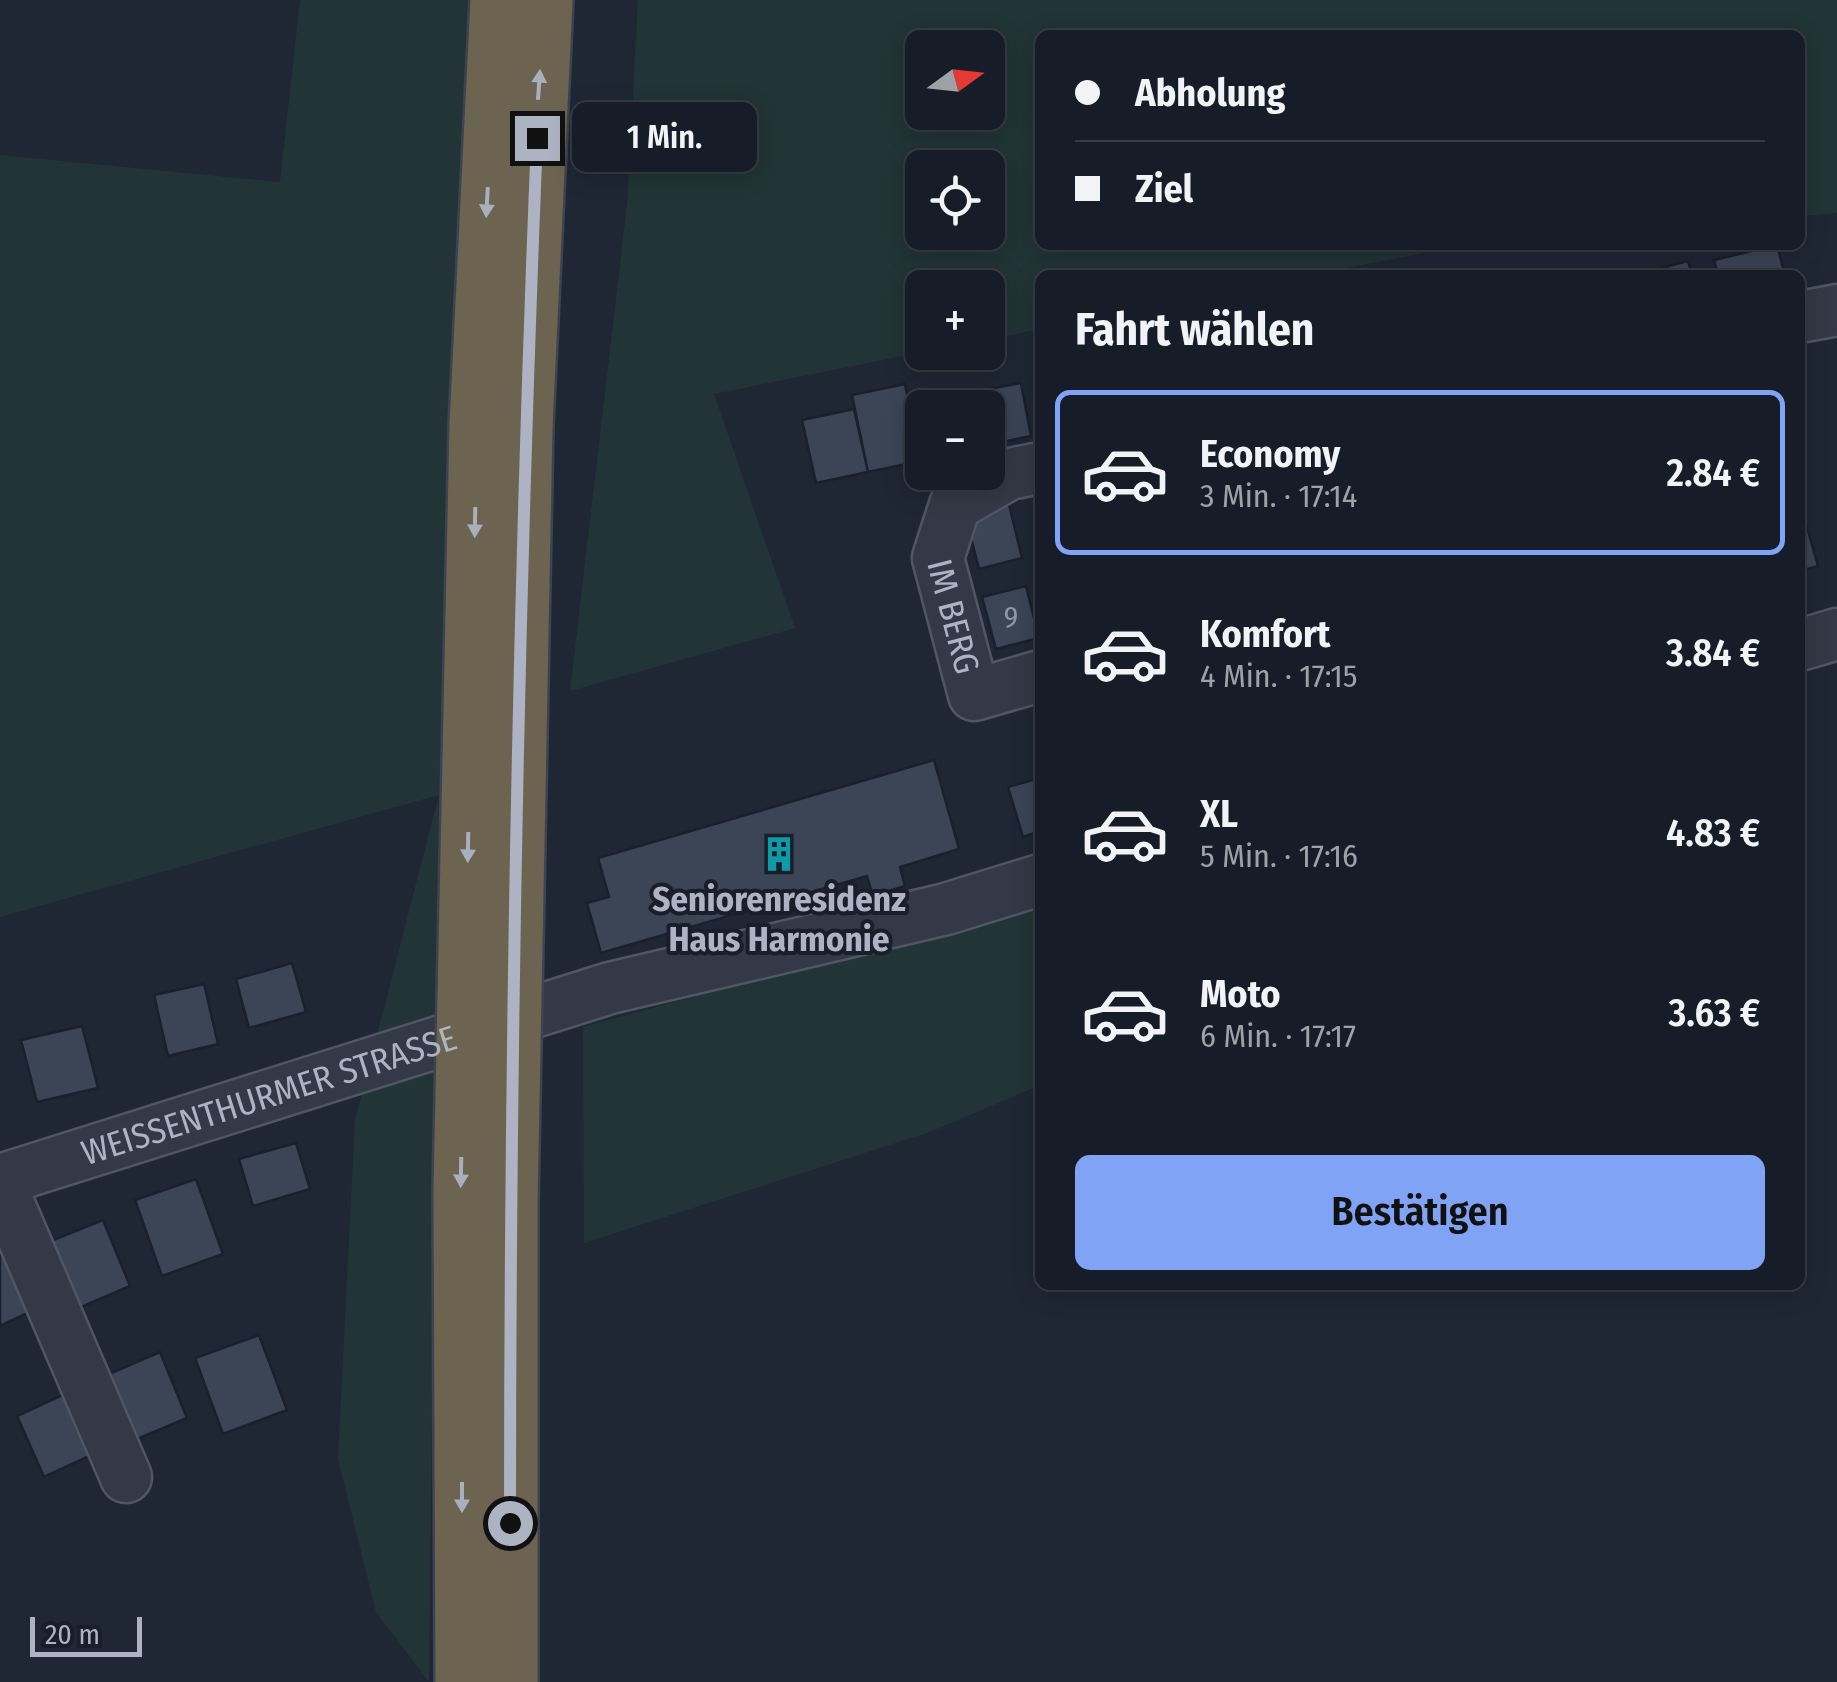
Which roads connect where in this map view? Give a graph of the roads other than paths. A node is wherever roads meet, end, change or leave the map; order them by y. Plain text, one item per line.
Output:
1 (498, 0) edge
2 (545, 0) edge
3 (1837, 310) edge
4 (1805, 316) edge
5 (501, 426) junction
6 (1035, 469) edge
7 (1837, 634) edge
8 (1805, 644) edge
9 (1035, 678) edge
10 (1035, 882) edge
11 (0, 1182) edge
12 (126, 1477) dead end
13 (463, 1682) edge
14 (510, 1682) edge

1 -> 5 highway
5 -> 2 highway
3 - 4 street
5 -> 13 highway, bridge
5 - 14 highway, bridge
6 - 9 street, IM BERG
7 - 8 street
10 - 11 street, WEISSENTHURMER STRASSE
11 - 12 street

